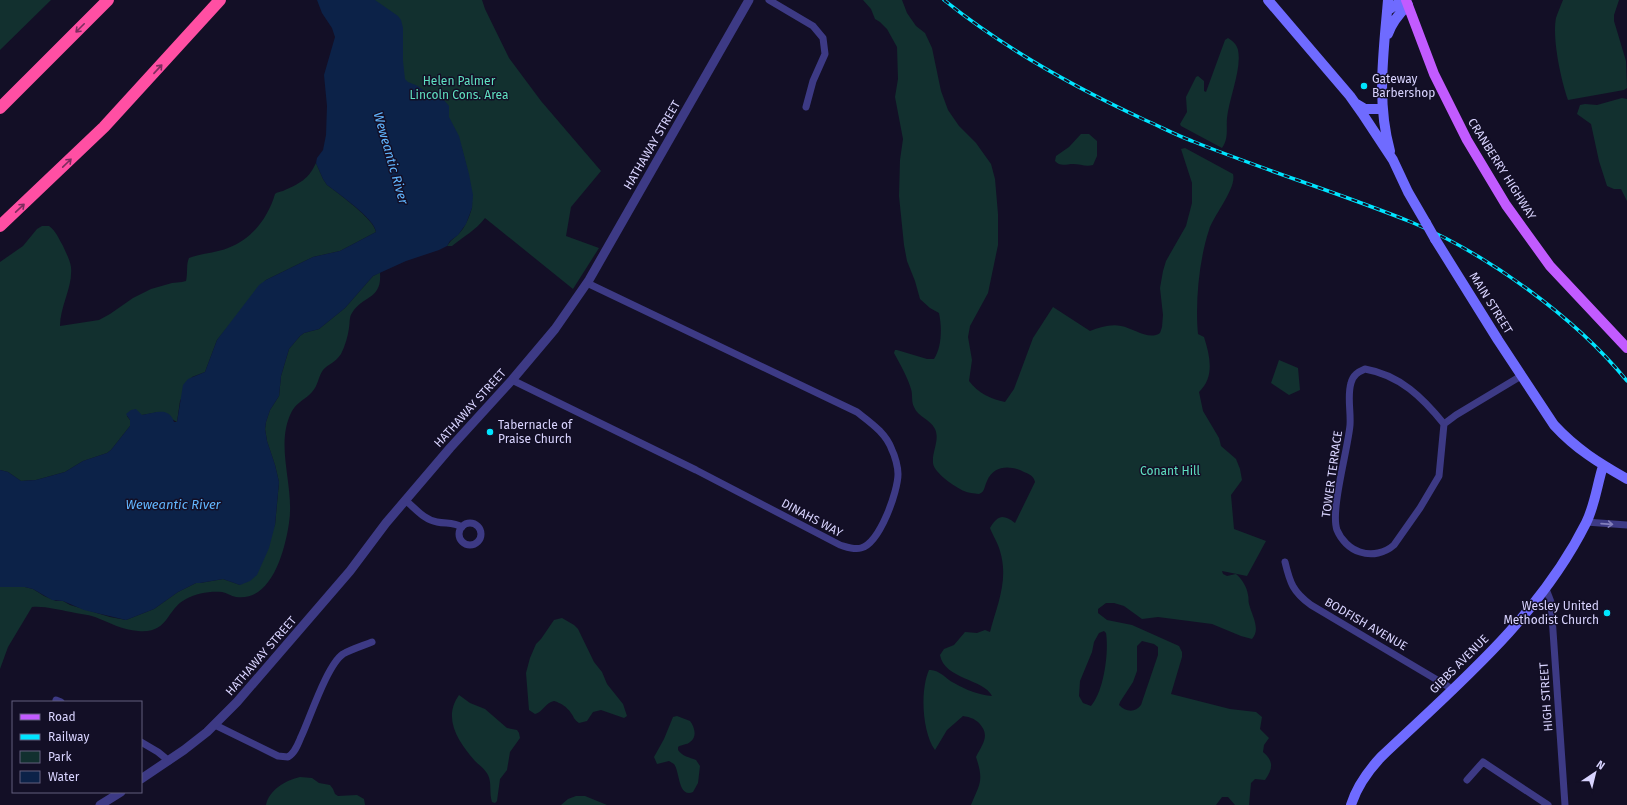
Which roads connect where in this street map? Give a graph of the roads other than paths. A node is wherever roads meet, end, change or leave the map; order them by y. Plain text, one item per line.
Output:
1 (108, 0) edge
2 (220, 0) edge
3 (749, 0) edge
4 (769, 0) edge
5 (1268, 0) edge
6 (1388, 0) edge
7 (1406, 2) edge
8 (1387, 11) junction
9 (1384, 50) junction
10 (1354, 103) junction
11 (806, 107) dead end
12 (0, 108) edge
13 (1362, 113) junction
14 (1383, 113) junction
15 (1393, 160) junction
16 (0, 226) edge
17 (588, 283) junction
18 (1627, 348) edge
19 (1521, 376) junction
20 (512, 380) junction
21 (1444, 424) junction
22 (1603, 466) junction
23 (1627, 479) edge
24 (405, 500) junction
25 (1586, 522) junction
26 (1627, 525) edge
27 (462, 527) dead end
28 (1285, 562) dead end
29 (1546, 589) junction
30 (372, 642) dead end
31 (1454, 690) junction
32 (215, 725) junction
33 (142, 743) edge
34 (169, 761) junction
35 (142, 778) edge
36 (1467, 780) dead end
37 (119, 793) edge
38 (100, 805) edge
39 (1351, 805) edge
40 (1548, 805) edge
41 (1565, 805) edge

1 -> 12 highway
16 -> 2 highway
3 - 17 street, HATHAWAY STREET
4 - 11 street
5 - 10 main road, MAIN STREET
6 - 8 main road
7 - 8 main road
7 - 9 main road
7 - 18 main road, CRANBERRY HIGHWAY
8 - 9 main road
9 - 14 main road
10 - 13 main road, MAIN STREET
10 - 14 main road
13 - 14 main road
13 - 15 main road, MAIN STREET
14 - 15 main road
15 - 19 main road, MAIN STREET, bridge
17 - 20 street, HATHAWAY STREET
17 - 20 street, DINAHS WAY
19 - 21 street
19 - 22 main road, MAIN STREET
20 - 24 street, HATHAWAY STREET
21 - 21 street, TOWER TERRACE
22 - 23 main road, MAIN STREET
22 - 25 main road, GIBBS AVENUE
24 - 27 street
24 - 32 street, HATHAWAY STREET
25 -> 26 street
25 - 29 main road, GIBBS AVENUE
28 - 31 street, BODFISH AVENUE
29 - 31 main road, GIBBS AVENUE
29 - 41 street, HIGH STREET
30 - 32 street
31 - 39 main road, GIBBS AVENUE
32 - 34 street, HATHAWAY STREET
33 - 34 street
34 - 35 street, HATHAWAY STREET
36 - 40 street
37 - 38 street

